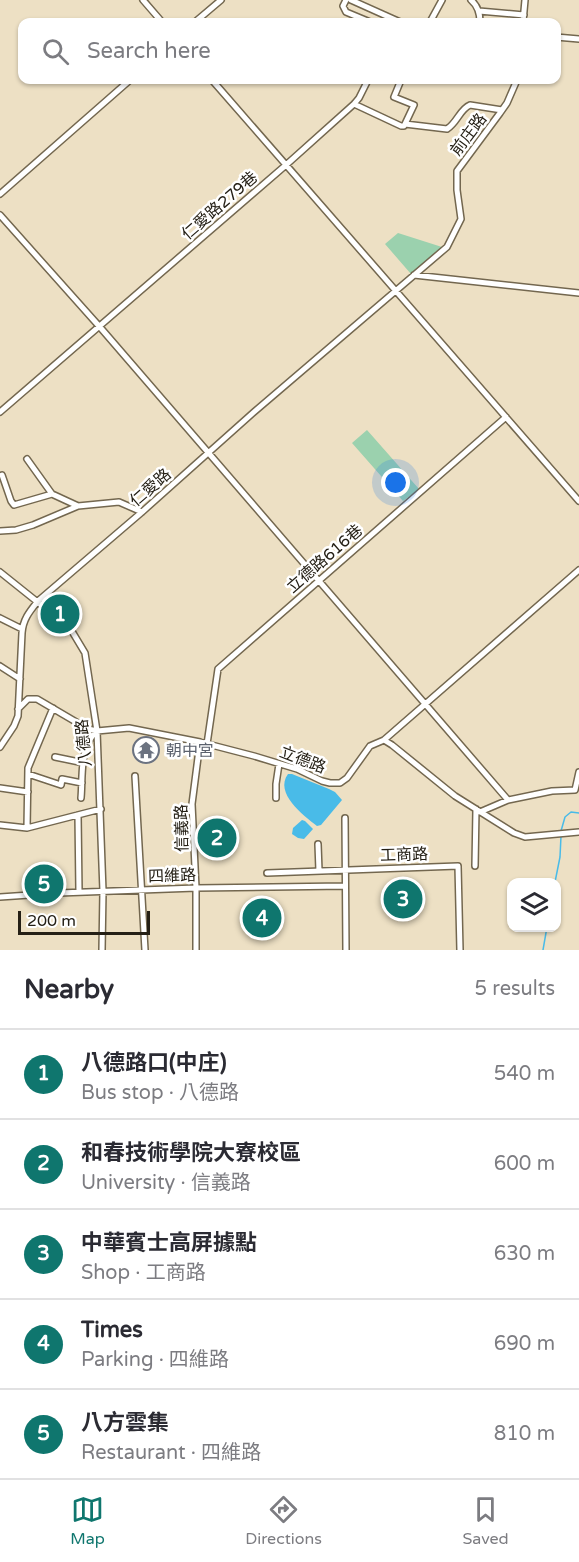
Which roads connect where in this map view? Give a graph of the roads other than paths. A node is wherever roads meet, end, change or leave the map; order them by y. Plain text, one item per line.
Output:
1 (143, 0) edge
2 (221, 0) edge
3 (346, 0) edge
4 (351, 0) edge
5 (442, 0) edge
6 (471, 0) edge
7 (525, 0) edge
8 (479, 11) junction
9 (524, 15) junction
10 (159, 18) edge
11 (200, 18) edge
12 (360, 18) edge
13 (391, 18) edge
14 (432, 18) edge
15 (480, 18) edge
16 (524, 18) edge
17 (561, 37) edge
18 (579, 39) edge
19 (125, 84) edge
20 (215, 84) edge
21 (366, 84) edge
22 (399, 84) edge
23 (515, 84) edge
24 (354, 104) junction
25 (502, 110) junction
26 (405, 124) junction
27 (286, 165) junction
28 (0, 194) edge
29 (0, 215) edge
30 (414, 275) junction
31 (396, 291) junction
32 (579, 293) edge
33 (99, 326) junction
34 (0, 412) edge
35 (506, 417) junction
36 (209, 453) junction
37 (27, 459) dead end
38 (2, 475) dead end
39 (52, 494) junction
40 (579, 501) edge
41 (78, 506) junction
42 (142, 512) junction
43 (0, 531) edge
44 (579, 570) edge
45 (0, 572) edge
46 (319, 580) junction
47 (38, 601) junction
48 (0, 618) edge
49 (22, 629) junction
50 (0, 666) edge
51 (20, 679) junction
52 (426, 704) junction
53 (18, 708) junction
54 (53, 708) junction
55 (97, 731) junction
56 (0, 733) edge
57 (7, 736) junction
58 (384, 740) junction
59 (200, 742) junction
60 (207, 744) junction
61 (0, 747) edge
62 (55, 757) dead end
63 (84, 763) junction
64 (279, 764) junction
65 (579, 772) edge
66 (28, 774) junction
67 (135, 776) dead end
68 (82, 783) junction
69 (0, 788) edge
70 (28, 792) junction
71 (81, 798) dead end
72 (276, 798) dead end
73 (508, 800) junction
74 (100, 809) junction
75 (478, 810) junction
76 (78, 815) junction
77 (345, 818) dead end
78 (0, 825) edge
79 (27, 828) junction
80 (579, 832) edge
81 (318, 844) dead end
82 (475, 866) dead end
83 (345, 870) junction
84 (319, 871) junction
85 (267, 873) dead end
86 (345, 886) junction
87 (196, 888) junction
88 (142, 890) junction
89 (103, 891) junction
90 (79, 892) junction
91 (0, 897) edge
92 (102, 950) edge
93 (145, 950) edge
94 (196, 950) edge
95 (346, 950) edge
96 (460, 950) edge

1 - 10 street
2 - 11 street
3 - 12 street
4 - 13 street
5 - 14 street
6 - 8 street
7 - 9 street
8 - 9 street
8 - 15 street
9 - 16 street
17 - 18 street
19 - 28 street
20 - 27 street
21 - 24 street, 仁愛路279巷
22 - 26 street
23 - 25 street, 前庄路
24 - 26 street, 前庄路
24 - 27 street, 仁愛路279巷
25 - 26 street, 前庄路
25 - 30 street, 前庄路
27 - 31 street
27 - 33 street, 仁愛路279巷
29 - 33 street
30 - 31 street, 前庄路
30 - 32 street
31 - 35 street
31 - 36 street, 仁愛路
33 - 34 street, 仁愛路279巷
33 - 36 street
35 - 40 street
35 - 46 street, 立德路616巷
36 - 42 street, 仁愛路
36 - 46 street
37 - 39 street
38 - 39 street
39 - 41 street
41 - 42 street
41 - 43 street
42 - 47 street, 仁愛路
44 - 52 street
45 - 47 street, 八德路
46 - 52 street
46 - 60 street, 立德路616巷
47 - 49 street, 仁愛路
47 - 55 street, 八德路
48 - 49 street
49 - 51 street, 仁愛路
50 - 51 street
51 - 53 street, 仁愛路
52 - 58 street
52 - 73 street
53 - 54 street
53 - 57 street, 仁愛路
54 - 55 street
54 - 66 street
55 - 59 street, 立德路
55 - 63 street
55 - 74 street, 八德路
56 - 57 street
57 - 61 street, 仁愛路
58 - 64 street, 立德路
58 - 75 street
59 - 60 street, 立德路
59 - 87 street, 信義路
60 - 64 street, 立德路
62 - 63 street
63 - 68 street
64 - 72 street
65 - 73 street
66 - 68 street
66 - 70 street
67 - 88 street
68 - 71 street
69 - 70 street
70 - 79 street
73 - 75 street
74 - 76 street
74 - 89 street, 八德路
75 - 80 street
75 - 82 street
76 - 79 street
76 - 90 street
77 - 83 street
78 - 79 street
81 - 84 street
83 - 84 street, 工商路
83 - 86 street
83 - 96 street, 工商路
84 - 85 street, 工商路
86 - 87 street, 四維路
86 - 95 street
87 - 88 street, 四維路
87 - 94 street, 信義路
88 - 89 street, 四維路
88 - 93 street
89 - 90 street, 四維路
89 - 92 street, 八德路
90 - 91 street, 四維路

